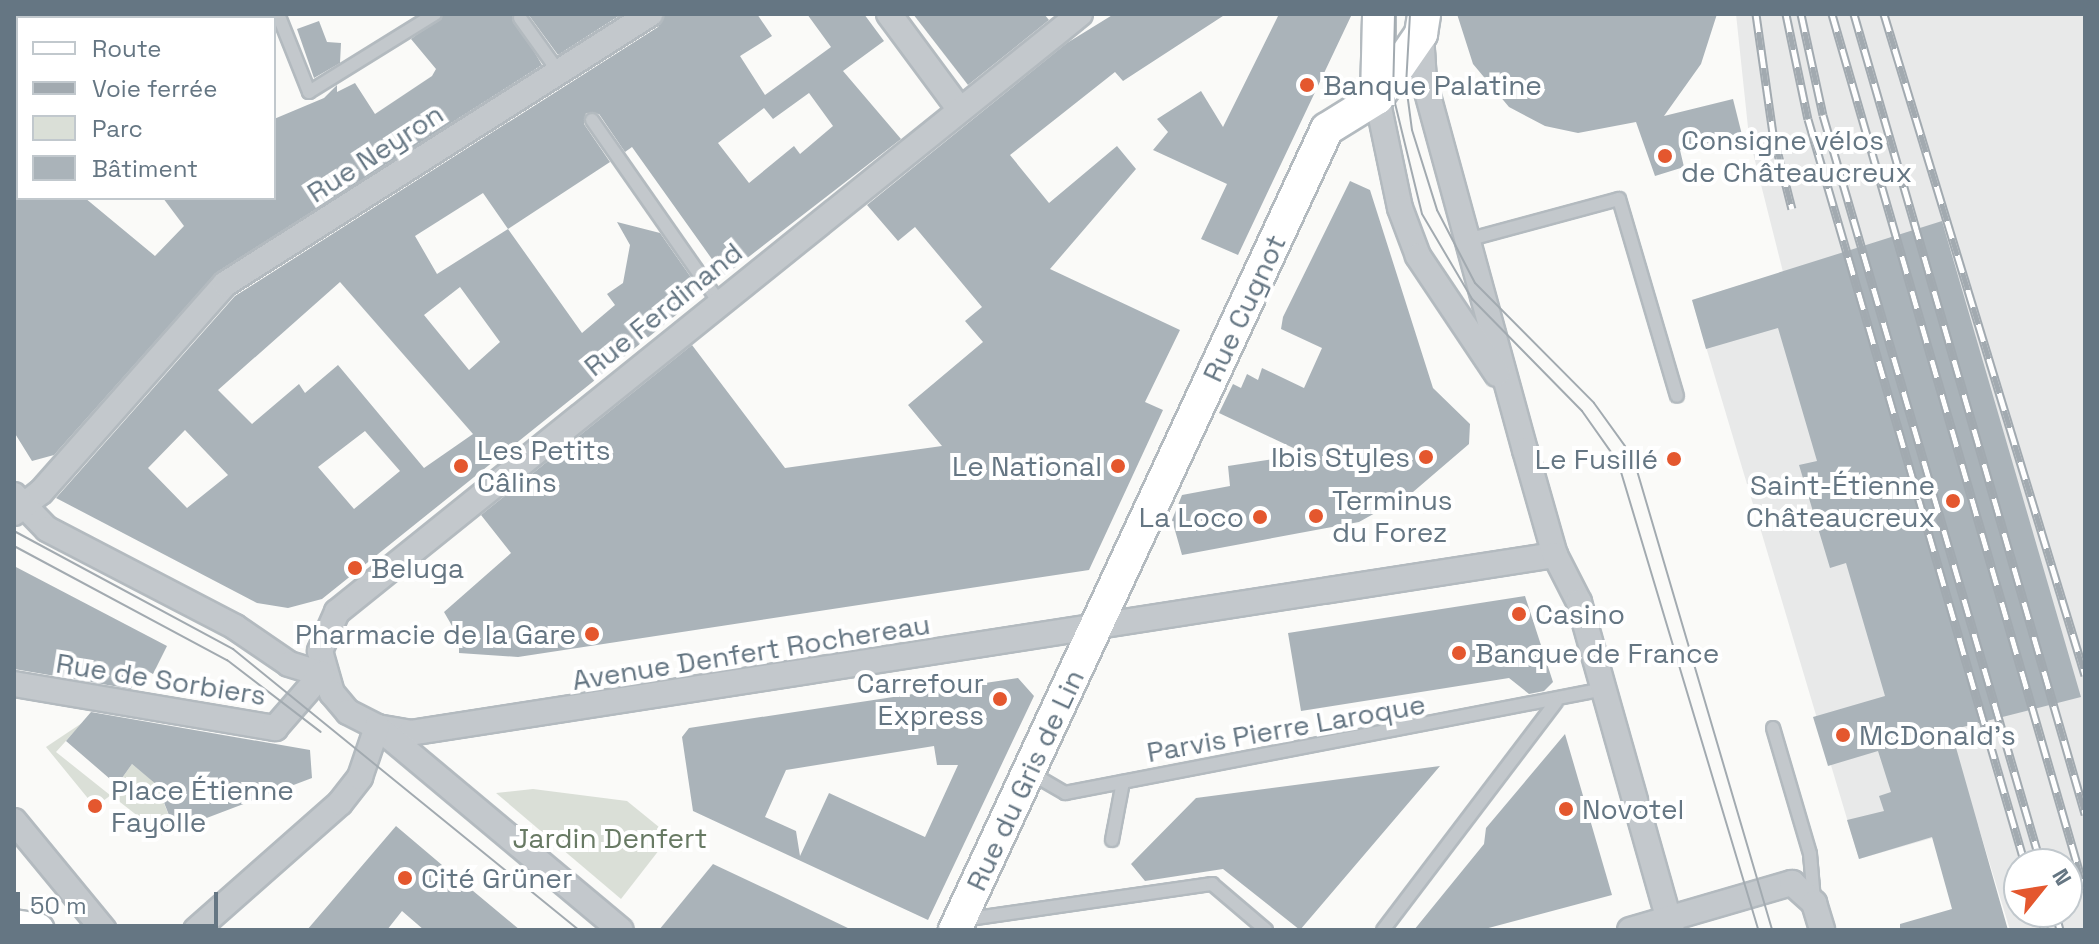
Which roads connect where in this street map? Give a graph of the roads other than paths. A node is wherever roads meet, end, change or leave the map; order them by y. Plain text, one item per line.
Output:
1 (278, 14) edge
2 (435, 14) edge
3 (650, 14) edge
4 (889, 14) edge
5 (1080, 14) edge
6 (1379, 14) edge
7 (520, 18) dead end
8 (1423, 24) edge
9 (558, 71) junction
10 (1377, 98) junction
11 (960, 110) junction
12 (592, 120) dead end
13 (1467, 240) junction
14 (719, 302) junction
15 (1509, 394) junction
16 (1677, 396) dead end
17 (16, 505) edge
18 (1555, 555) junction
19 (1095, 630) junction
20 (322, 674) junction
21 (14, 684) edge
22 (1604, 689) junction
23 (1556, 702) junction
24 (377, 727) junction
25 (1773, 728) dead end
26 (1029, 772) junction
27 (1123, 782) junction
28 (14, 821) edge
29 (1112, 840) dead end
30 (1814, 903) junction
31 (1670, 924) edge
32 (14, 926) edge
33 (957, 926) edge
34 (38, 930) edge
35 (104, 930) edge
36 (196, 930) edge
37 (621, 930) edge
38 (1266, 930) edge
39 (1383, 930) edge
40 (1630, 930) edge
41 (1822, 930) edge

1 - 2 lane
3 - 9 street, Rue Neyron
4 - 11 street
5 - 11 street, Rue Ferdinand
6 - 10 main road
7 - 9 lane
8 - 10 main road, Rue Cugnot
8 - 13 street
9 - 17 street, Rue Neyron
10 - 15 street
10 - 19 main road, Rue Cugnot
11 - 14 street, Rue Ferdinand
12 - 14 lane
13 - 15 street
13 - 16 lane
14 - 20 street, Rue Ferdinand
15 - 18 street
17 - 20 street
18 - 19 street, Avenue Denfert Rochereau
18 - 22 street
19 - 24 street, Avenue Denfert Rochereau
19 - 26 main road, Rue du Gris de Lin
20 - 21 street, Rue de Sorbiers
20 - 24 street, Avenue Denfert Rochereau
22 - 23 lane, Parvis Pierre Laroque
22 - 31 street
23 - 27 lane, Parvis Pierre Laroque
23 - 39 lane
24 - 36 street
24 - 37 street
25 - 30 lane
26 - 27 lane, Parvis Pierre Laroque
26 - 33 main road, Rue du Gris de Lin
27 - 29 lane
28 - 35 street
30 - 31 street
30 - 41 street
31 - 40 street
32 - 34 main road
33 - 38 lane

